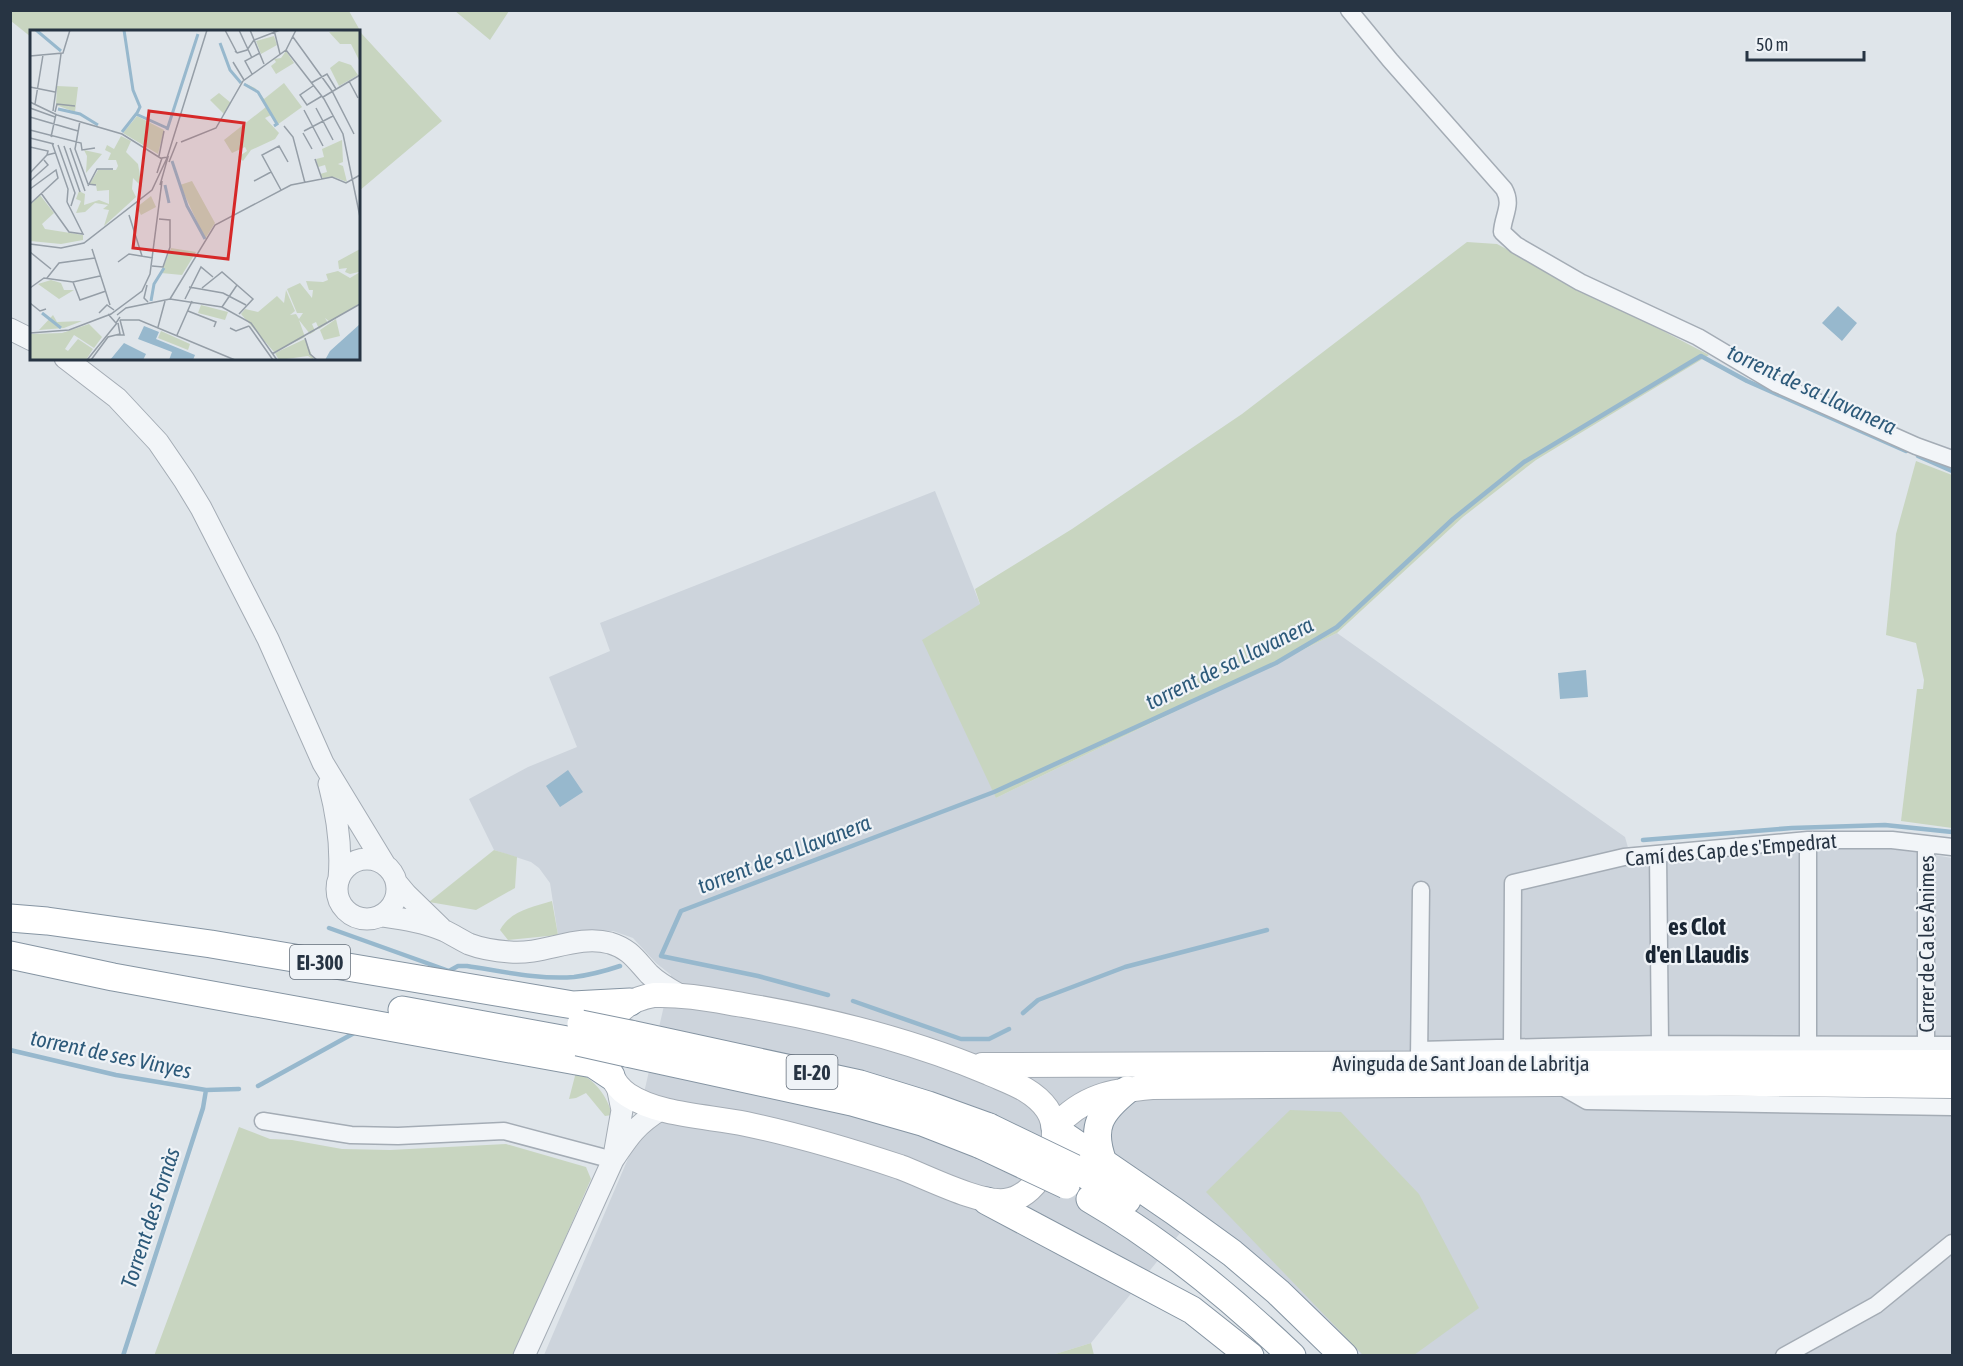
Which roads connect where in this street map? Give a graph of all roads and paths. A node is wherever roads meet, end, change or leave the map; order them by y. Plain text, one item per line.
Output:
1 (1350, 10) edge
2 (10, 329) edge
3 (30, 339) edge
4 (67, 360) edge
5 (1953, 459) edge
6 (323, 763) junction
7 (1808, 840) junction
8 (1926, 844) junction
9 (1953, 847) edge
10 (1658, 854) junction
11 (391, 873) junction
12 (339, 879) junction
13 (1421, 890) dead end
14 (382, 916) junction
15 (10, 920) edge
16 (444, 930) junction
17 (10, 943) edge
18 (10, 955) edge
19 (637, 958) junction
20 (680, 995) junction
21 (632, 1001) junction
22 (579, 1033) junction
23 (1660, 1044) junction
24 (1809, 1045) junction
25 (1926, 1045) junction
26 (1953, 1045) edge
27 (1512, 1047) junction
28 (1419, 1056) junction
29 (1953, 1062) edge
30 (970, 1065) junction
31 (614, 1081) junction
32 (1556, 1084) junction
33 (1953, 1086) edge
34 (1127, 1090) junction
35 (1953, 1107) edge
36 (662, 1109) junction
37 (263, 1121) dead end
38 (1055, 1127) junction
39 (613, 1160) junction
40 (1103, 1162) junction
41 (1070, 1176) junction
42 (987, 1201) junction
43 (1953, 1244) edge
44 (524, 1356) edge
45 (1250, 1356) edge
46 (1292, 1356) edge
47 (1319, 1356) edge
48 (1344, 1356) edge
49 (1784, 1356) edge

1 - 5 street
2 - 3 street
4 - 6 street
6 - 11 street
6 - 12 street
7 - 8 street, Camí des Cap de s'Empedrat
7 - 10 street, Camí des Cap de s'Empedrat
7 - 24 street
8 - 9 street, Camí des Cap de s'Empedrat
8 - 25 street, Carrer de Ca les Ànimes
10 - 23 street
10 - 27 street, Camí des Cap de s'Empedrat
11 - 12 street
11 - 14 street
11 - 16 street
12 - 14 street
13 - 28 street
14 - 16 street
15 - 21 highway, EI-300
15 - 22 highway, EI-20
16 - 19 street
17 - 22 highway, EI-20
18 - 31 highway, EI-300
19 - 20 street
19 - 21 street
20 - 21 main road, EI-300
20 - 30 main road, EI-300
21 - 31 main road
22 - 41 highway, EI-20, bridge
23 - 24 street, Avinguda de Sant Joan de Labritja
23 - 27 street, Avinguda de Sant Joan de Labritja
24 - 25 street, Avinguda de Sant Joan de Labritja
25 - 26 street, Avinguda de Sant Joan de Labritja
27 - 28 street, Avinguda de Sant Joan de Labritja
28 - 29 main road, Avinguda de Sant Joan de Labritja / EI-300
28 - 30 main road, Avinguda de Sant Joan de Labritja / EI-300
30 - 38 main road, EI-300
31 - 36 main road, EI-300
31 - 39 street
32 - 33 main road, Avinguda de Sant Joan de Labritja
32 - 34 main road, Avinguda de Sant Joan de Labritja
32 - 35 street, Avinguda de Sant Joan de Labritja
34 - 38 main road, Avinguda de Sant Joan de Labritja
34 - 40 highway
36 - 39 street
36 - 42 main road, EI-300
37 - 39 street
38 - 40 highway
38 - 42 main road, EI-300
39 - 44 street
40 - 48 highway
41 - 46 highway, EI-20
41 - 47 highway, EI-20
42 - 45 highway
43 - 49 street

